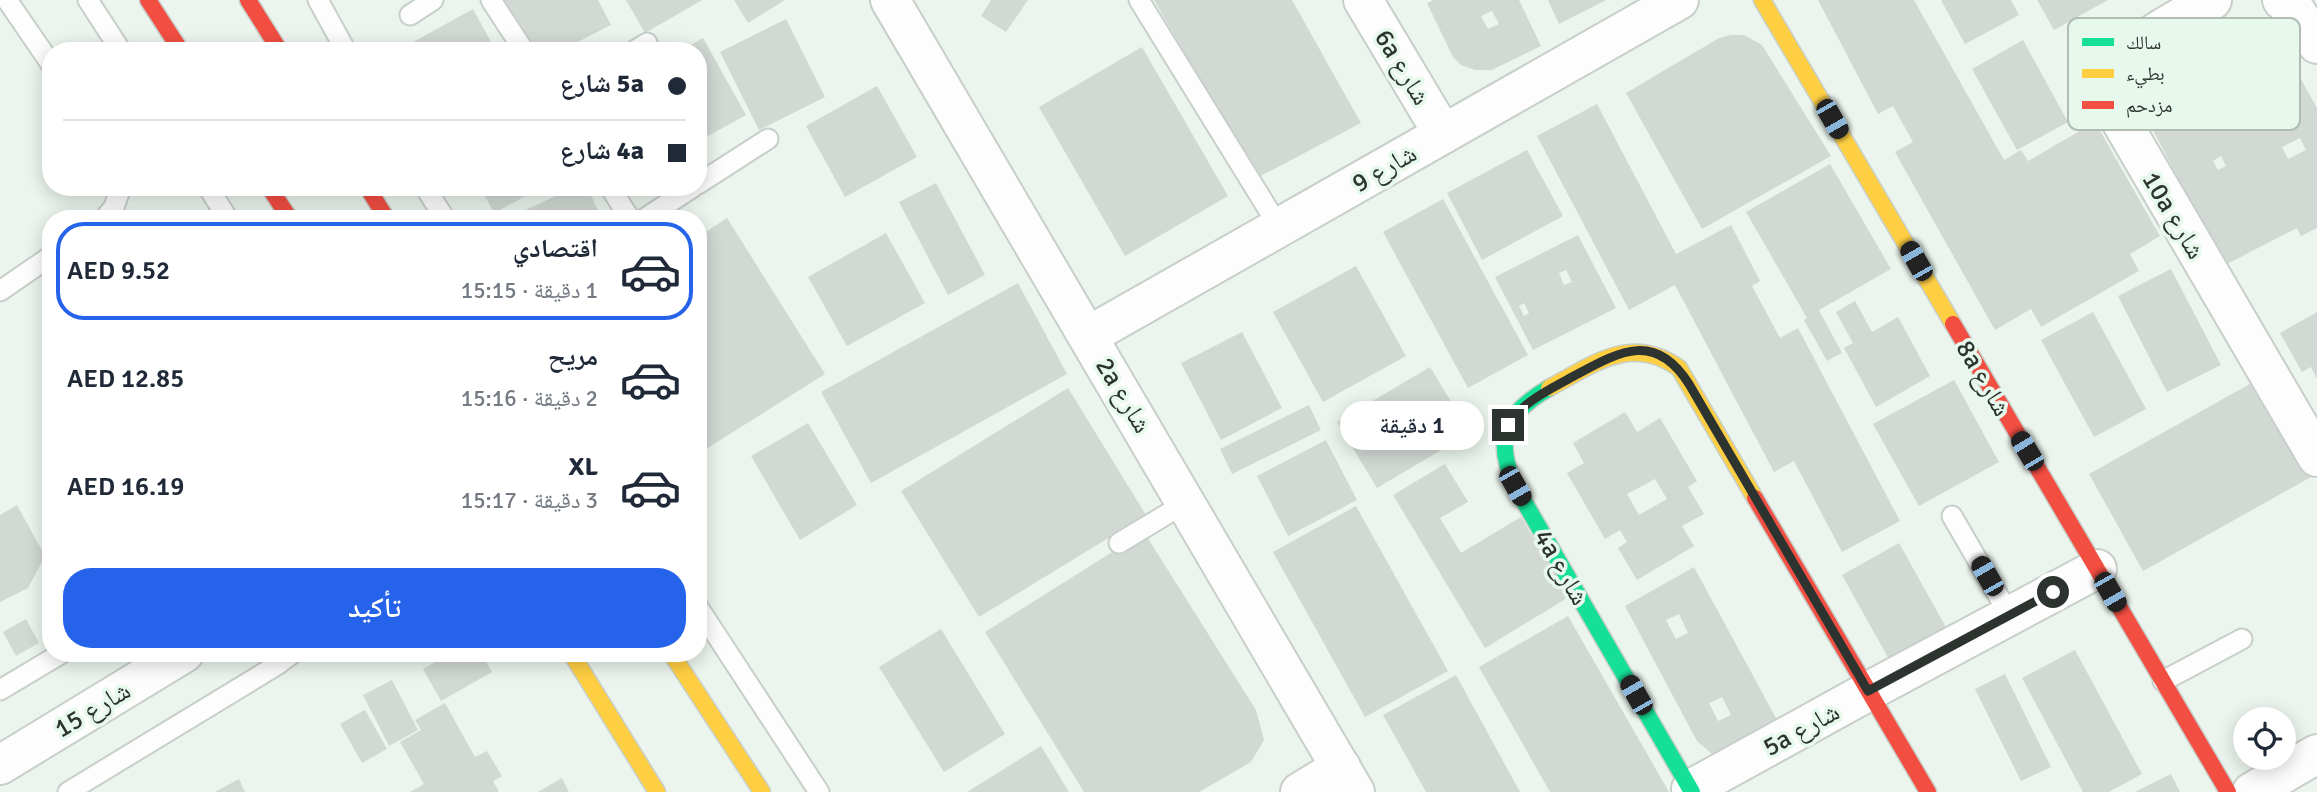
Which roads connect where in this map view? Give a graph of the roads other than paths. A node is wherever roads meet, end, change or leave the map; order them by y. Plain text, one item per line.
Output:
1 (7, 0) edge
2 (88, 0) edge
3 (148, 0) edge
4 (247, 0) edge
5 (318, 0) edge
6 (433, 0) edge
7 (491, 0) edge
8 (890, 0) edge
9 (1139, 0) edge
10 (1363, 0) edge
11 (1679, 0) edge
12 (1762, 0) edge
13 (2213, 0) edge
14 (2282, 0) edge
15 (410, 15) dead end
16 (2183, 18) edge
17 (2314, 31) edge
18 (115, 42) edge
19 (175, 42) edge
20 (274, 42) edge
21 (341, 42) edge
22 (518, 42) edge
23 (42, 51) edge
24 (2124, 130) edge
25 (1443, 134) junction
26 (768, 139) dead end
27 (707, 178) edge
28 (679, 196) edge
29 (392, 198) dead end
30 (389, 210) edge
31 (658, 210) edge
32 (1279, 227) junction
33 (42, 262) edge
34 (0, 291) edge
35 (1088, 336) junction
36 (2317, 457) edge
37 (1186, 502) junction
38 (1952, 516) dead end
39 (1119, 543) dead end
40 (2096, 569) junction
41 (2010, 616) junction
42 (707, 621) edge
43 (2242, 639) dead end
44 (47, 662) edge
45 (169, 662) edge
46 (281, 662) edge
47 (576, 662) edge
48 (677, 662) edge
49 (2163, 681) junction
50 (0, 690) edge
51 (1868, 691) junction
52 (2317, 754) edge
53 (0, 765) edge
54 (1348, 780) edge
55 (654, 788) edge
56 (1692, 791) edge
57 (68, 792) edge
58 (668, 792) edge
59 (762, 792) edge
60 (819, 792) edge
61 (1300, 792) edge
62 (1927, 792) edge
63 (2228, 792) edge
64 (2252, 792) edge

1 - 23 lane
2 - 18 lane
3 - 19 street
4 - 20 street
5 - 21 lane
6 - 15 lane
7 - 22 lane
8 - 35 street, 2a شارع
9 - 32 lane
10 - 25 street, 6a شارع
11 - 25 street, شارع 9
12 - 40 street, 8a شارع
13 - 16 street, 10a شارع
14 - 17 street
24 - 36 street, 10a شارع
25 - 32 street, شارع 9
26 - 27 lane
28 - 31 lane
29 - 30 street
32 - 35 street, شارع 9
33 - 34 lane
35 - 37 street, 2a شارع
37 - 39 lane
37 - 54 street, 2a شارع
38 - 41 lane
40 - 41 street, 5a شارع
40 - 49 street, 8a شارع
41 - 51 street, 5a شارع
42 - 60 lane
43 - 49 lane
44 - 50 lane
45 - 53 street, شارع 15
46 - 57 lane
47 - 55 street
48 - 59 street
49 - 63 street, 8a شارع
51 - 56 street, 5a شارع
51 - 56 street, 4a شارع
51 - 62 street, 4a شارع
52 - 64 street
54 - 61 street
55 - 58 street

